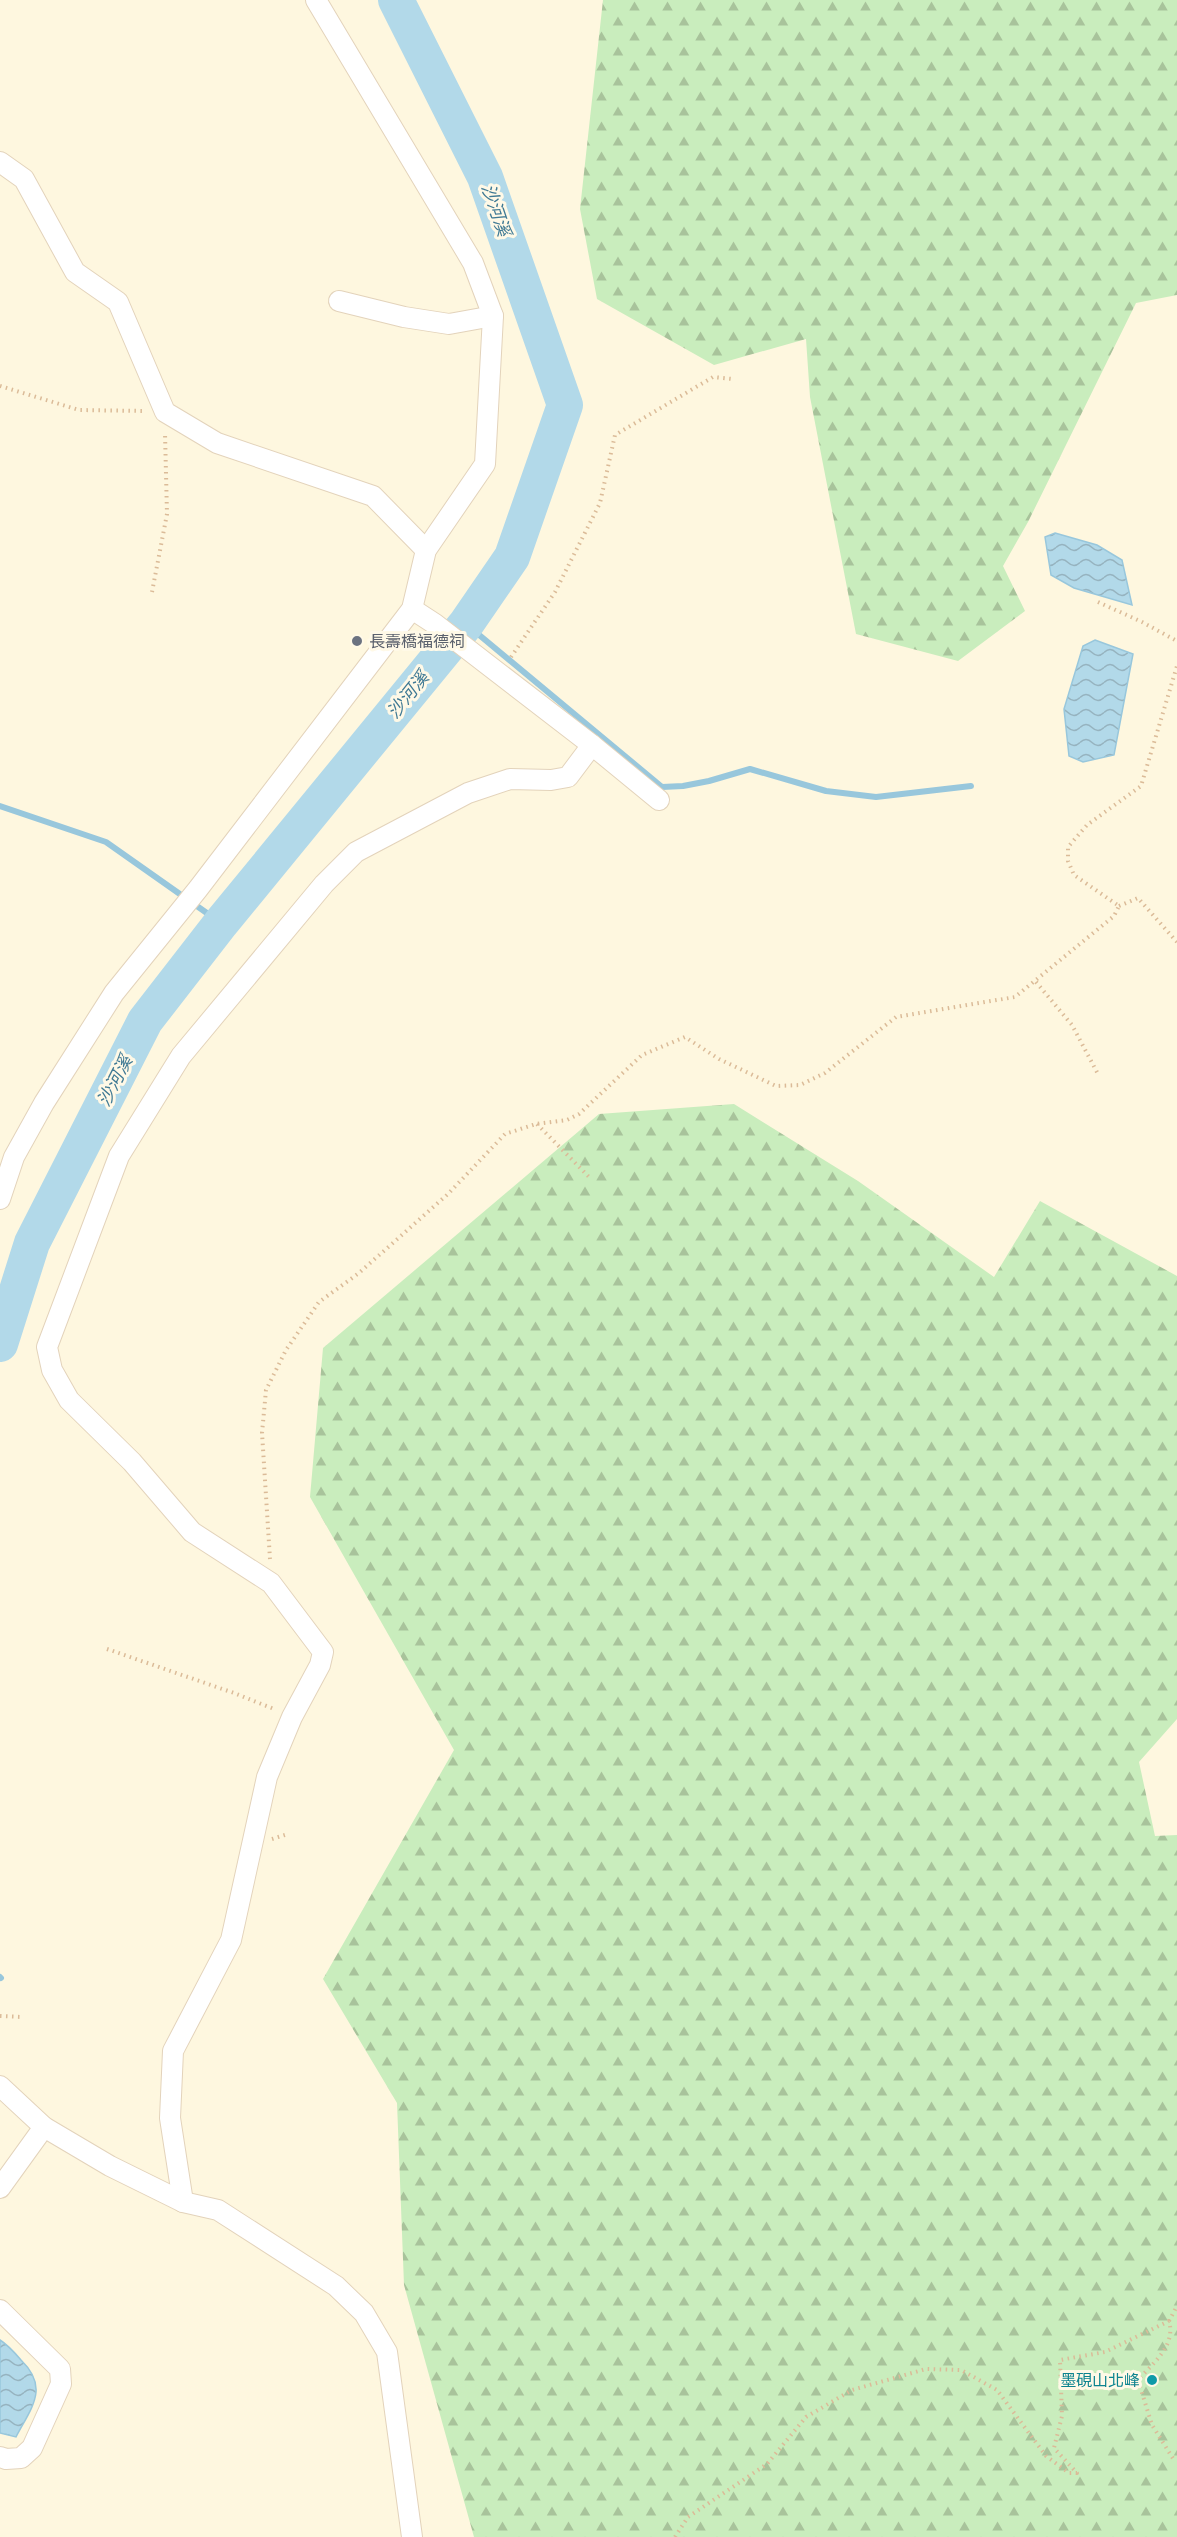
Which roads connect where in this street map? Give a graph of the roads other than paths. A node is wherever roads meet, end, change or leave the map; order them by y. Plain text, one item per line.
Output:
1 (316, 0) edge
2 (0, 162) edge
3 (339, 301) dead end
4 (493, 316) junction
5 (426, 550) junction
6 (412, 609) junction
7 (592, 745) junction
8 (659, 800) dead end
9 (7, 1155) edge
10 (0, 1199) edge
11 (0, 2086) edge
12 (44, 2127) junction
13 (0, 2187) edge
14 (183, 2202) junction
15 (0, 2310) edge
16 (0, 2457) edge
17 (412, 2537) edge

1 - 4 street
2 - 5 street
3 - 4 street
4 - 5 street
5 - 6 street
6 - 7 street
6 - 9 street
7 - 8 street
7 - 14 street
9 - 10 street
11 - 12 street
12 - 13 street
12 - 14 street
14 - 17 street
15 - 16 street

